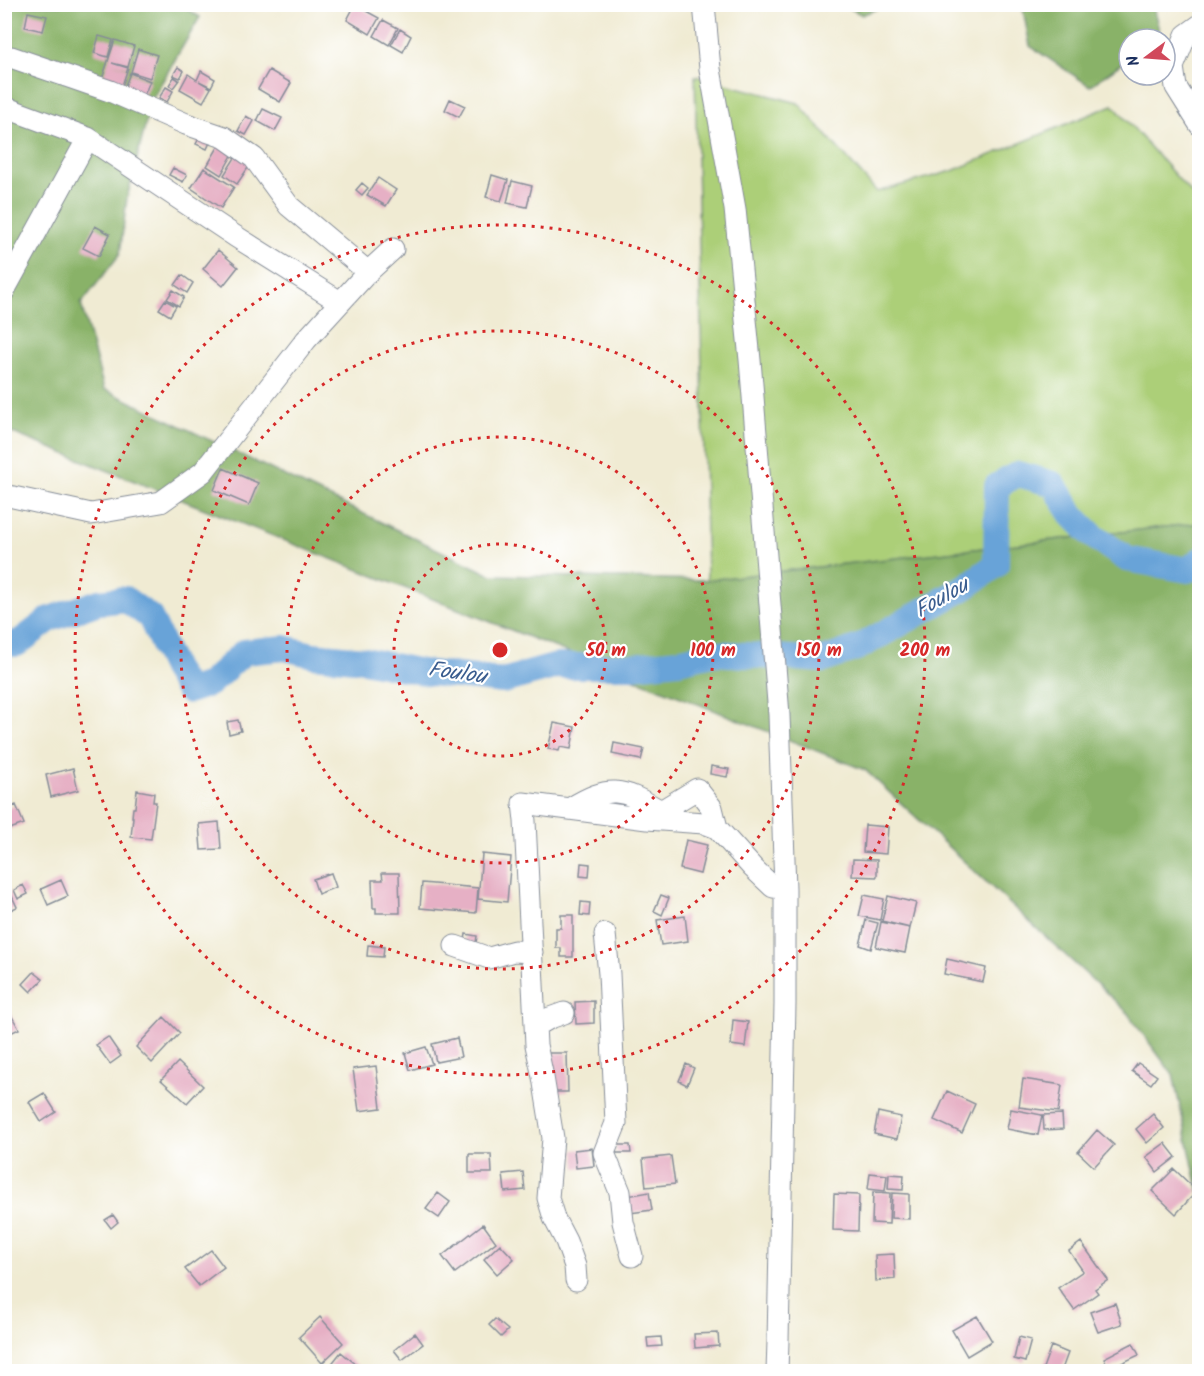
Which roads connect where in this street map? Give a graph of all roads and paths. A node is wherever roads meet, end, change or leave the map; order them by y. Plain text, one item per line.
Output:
1 (704, 4) edge
2 (1200, 25) edge
3 (10, 57) dead end
4 (4, 107) edge
5 (1200, 125) edge
6 (88, 138) junction
7 (393, 249) dead end
8 (368, 272) junction
9 (4, 291) edge
10 (340, 302) junction
11 (4, 495) edge
12 (569, 809) junction
13 (717, 828) junction
14 (784, 888) junction
15 (605, 934) dead end
16 (454, 946) dead end
17 (532, 951) junction
18 (564, 1013) dead end
19 (536, 1026) junction
20 (632, 1256) dead end
21 (576, 1280) dead end
22 (777, 1371) edge

1 - 14 street
2 - 5 street
3 - 8 street
4 - 6 street
6 - 9 street
6 - 10 street
7 - 8 street
8 - 10 street
10 - 11 street
12 - 13 street
12 - 13 street
12 - 17 street
13 - 14 street
14 - 22 street
15 - 20 street
16 - 17 street
17 - 19 street
18 - 19 street
19 - 21 street

